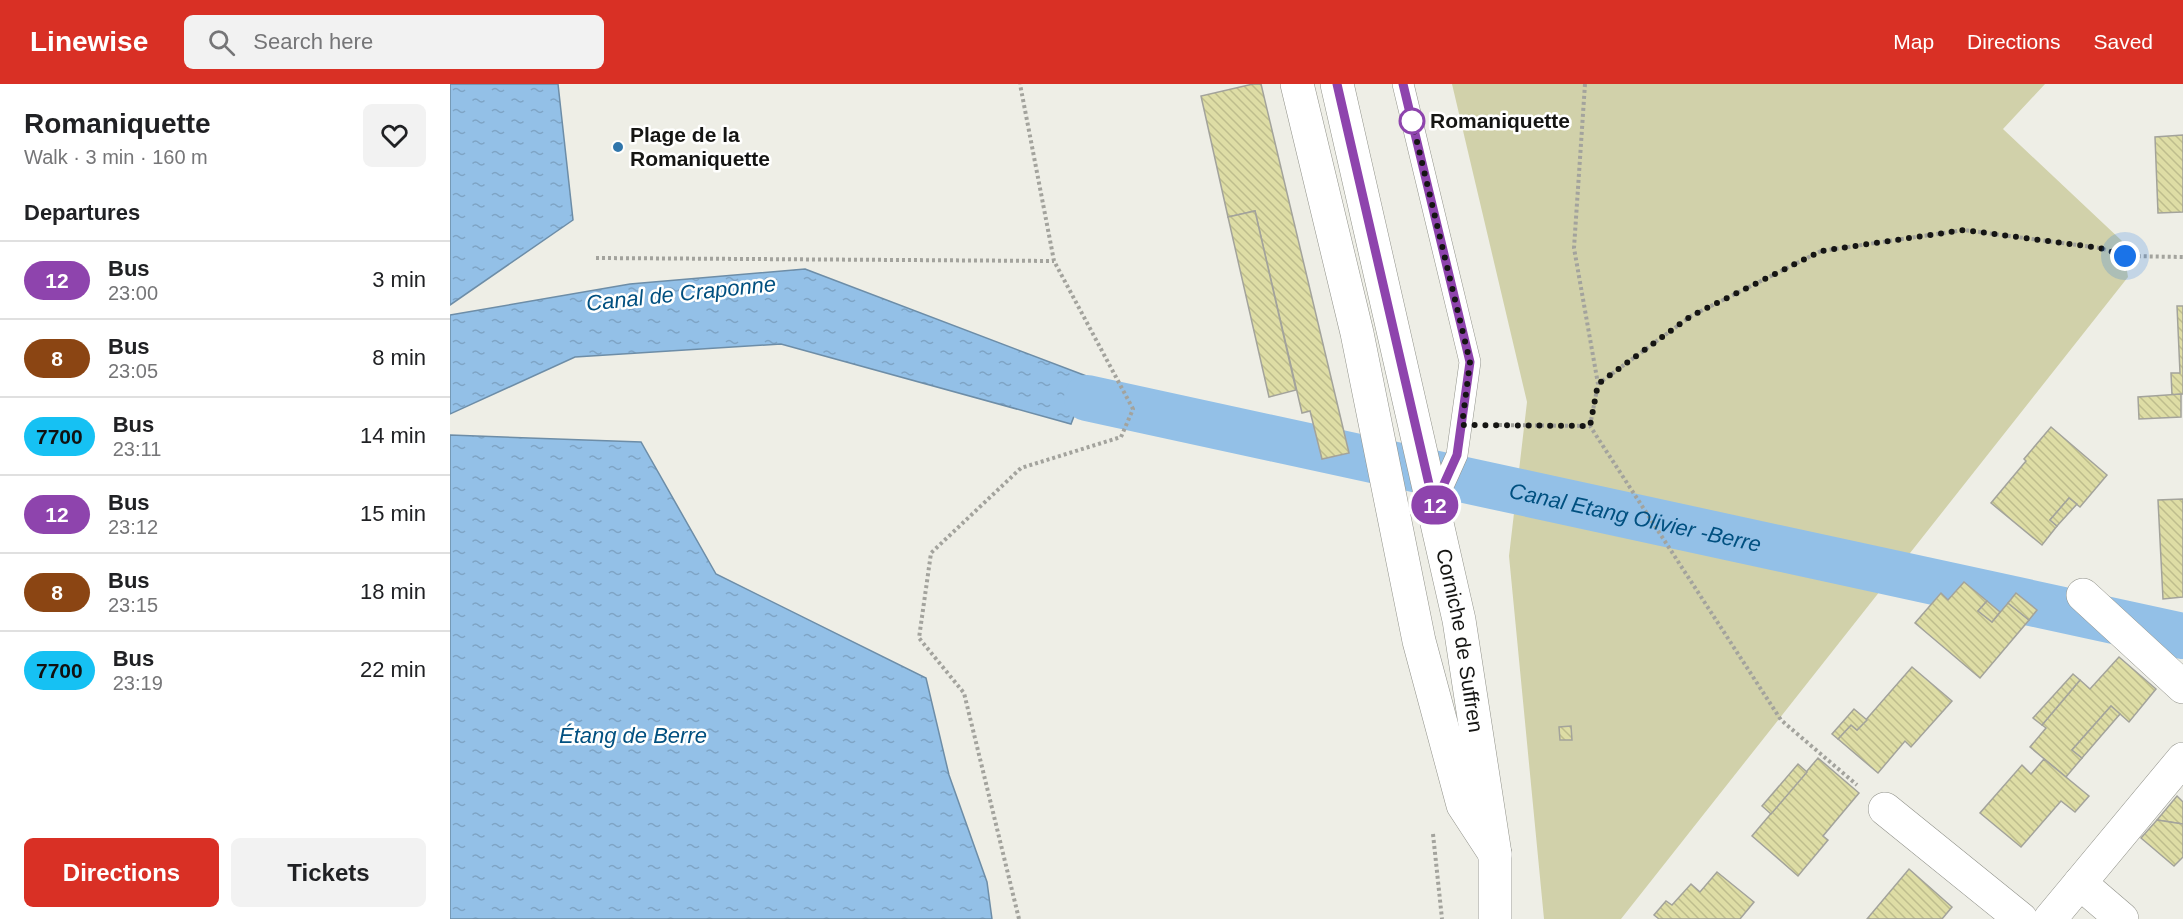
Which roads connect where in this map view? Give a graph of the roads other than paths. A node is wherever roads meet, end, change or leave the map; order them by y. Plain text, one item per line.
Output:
1 (1297, 84) edge
2 (1337, 84) edge
3 (1403, 84) edge
4 (1434, 506) junction
5 (2083, 595) dead end
6 (2183, 687) edge
7 (2183, 759) edge
8 (1885, 809) road end
9 (1495, 854) junction
10 (2080, 883) junction
11 (1495, 919) edge
12 (2021, 919) edge
13 (2050, 919) edge
14 (2122, 919) edge

1 - 9 street
2 - 4 street, Corniche de Suffren
3 - 4 lane
4 - 9 street, Corniche de Suffren
5 - 6 street
7 - 10 street
8 - 12 street
9 - 11 street, Corniche de Suffren
10 - 13 street
10 - 14 street

